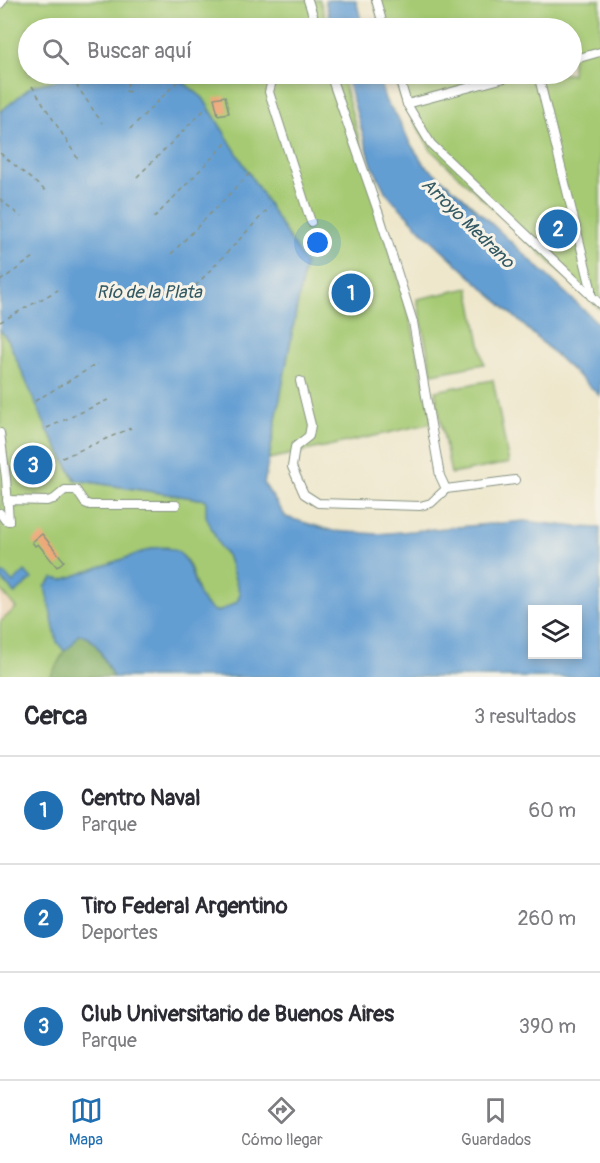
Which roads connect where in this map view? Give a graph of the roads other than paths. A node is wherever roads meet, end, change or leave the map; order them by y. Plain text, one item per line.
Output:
1 (3, 0) edge
2 (308, 0) edge
3 (376, 0) edge
4 (0, 4) edge
5 (314, 18) edge
6 (381, 18) edge
7 (600, 52) edge
8 (582, 57) edge
9 (270, 84) edge
10 (333, 84) edge
11 (401, 84) edge
12 (482, 84) edge
13 (540, 84) edge
14 (407, 104) junction
15 (311, 222) dead end
16 (591, 296) junction
17 (600, 304) edge
18 (300, 381) dead end
19 (0, 433) edge
20 (3, 471) edge
21 (515, 480) dead end
22 (446, 489) junction
23 (7, 501) junction
24 (176, 505) dead end
25 (0, 513) edge

1 - 4 lane
2 - 5 lane
3 - 6 lane
7 - 8 lane
9 - 15 lane
10 - 22 lane
11 - 14 lane
12 - 14 lane
13 - 16 lane
14 - 16 lane
16 - 17 lane
18 - 22 lane
19 - 20 lane
20 - 23 lane
21 - 22 lane
23 - 24 lane
23 - 25 lane

